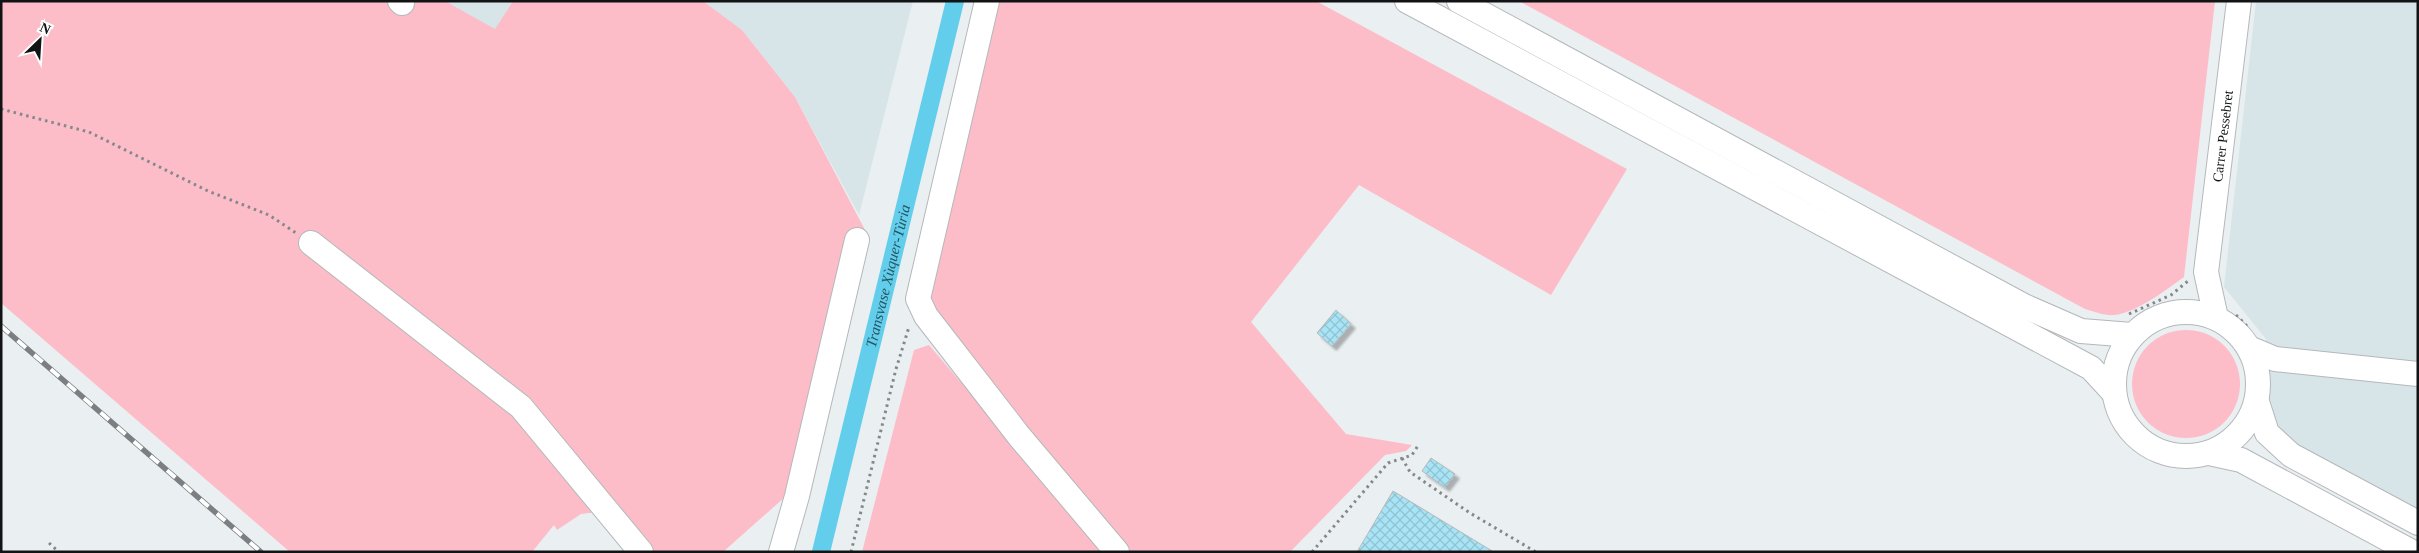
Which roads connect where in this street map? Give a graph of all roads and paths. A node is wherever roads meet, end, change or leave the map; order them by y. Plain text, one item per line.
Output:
1 (986, 1) edge
2 (1407, 1) edge
3 (1459, 1) edge
4 (2239, 1) edge
5 (1, 109) edge
6 (857, 240) dead end
7 (311, 244) joint
8 (2206, 272) junction
9 (918, 299) junction
10 (2179, 312) junction
11 (2225, 315) junction
12 (2128, 326) junction
13 (2252, 341) junction
14 (2418, 374) edge
15 (2114, 393) junction
16 (2257, 402) junction
17 (1419, 444) dead end
18 (2209, 453) junction
19 (1402, 458) junction
20 (2418, 523) edge
21 (49, 543) dead end
22 (58, 552) edge
23 (641, 552) edge
24 (781, 552) edge
25 (852, 552) edge
26 (1117, 552) edge
27 (1312, 552) edge
28 (1536, 552) edge
29 (2412, 552) edge

1 - 9 street
2 - 15 street
3 - 12 street
4 - 8 street, Carrer Pessebret
5 - 7 path
6 - 24 street
7 - 23 street
8 - 10 street, Carrer Pessebret
8 - 11 street, Carrer Pessebret
8 - 12 path
9 - 25 path
9 - 26 street
10 - 11 street
10 - 12 street
11 - 13 path
11 - 13 street
12 - 15 street
13 - 14 street
13 - 16 street
15 - 18 street
16 - 18 street
16 - 20 street
17 - 19 path
18 - 29 street
19 - 27 path
19 - 28 path
21 - 22 path

